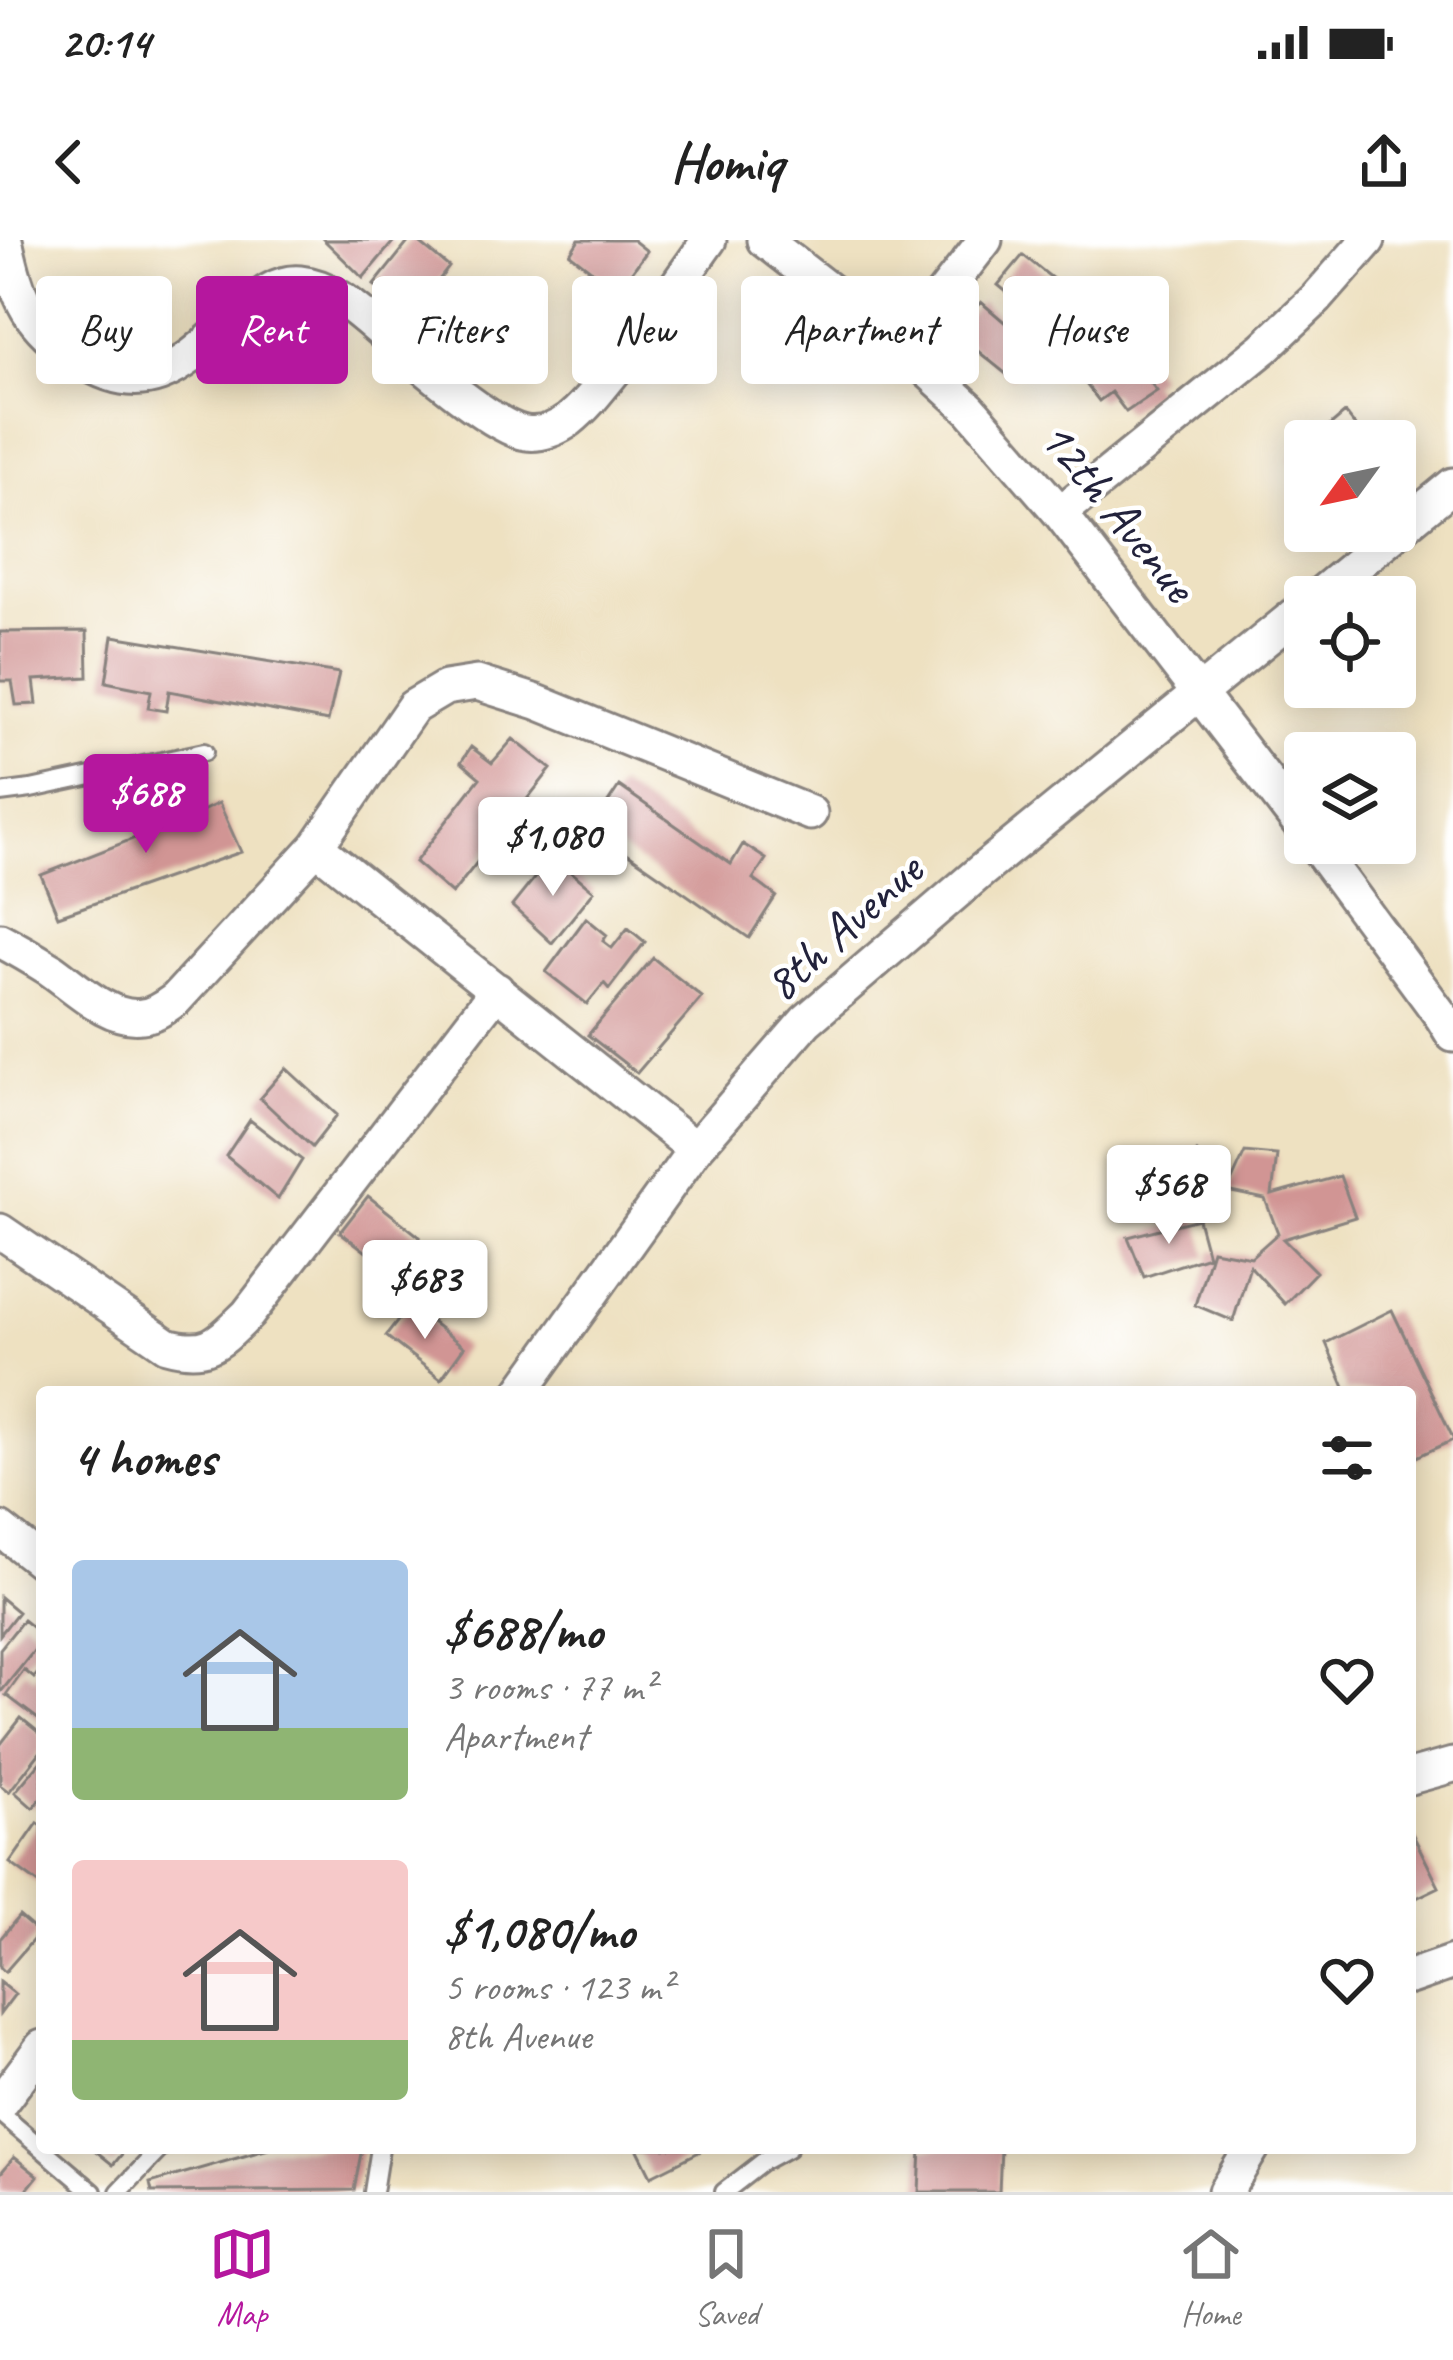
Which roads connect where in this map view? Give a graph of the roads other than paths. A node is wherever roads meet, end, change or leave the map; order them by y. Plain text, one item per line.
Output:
1 (5, 240) edge
2 (709, 240) edge
3 (764, 240) edge
4 (986, 240) edge
5 (1368, 240) edge
6 (811, 276) edge
7 (957, 276) edge
8 (943, 384) edge
9 (1453, 485) edge
10 (1060, 514) junction
11 (1342, 576) edge
12 (1284, 624) edge
13 (1201, 693) junction
14 (203, 752) dead end
15 (0, 793) edge
16 (1284, 803) edge
17 (809, 814) dead end
18 (316, 847) junction
19 (1330, 864) edge
20 (0, 940) edge
21 (497, 990) junction
22 (1449, 1021) edge
23 (695, 1149) junction
24 (0, 1231) edge
25 (525, 1386) edge
26 (0, 1529) edge
27 (36, 1557) edge
28 (1453, 1765) edge
29 (1416, 1775) edge
30 (1453, 1962) edge
31 (1416, 1975) edge
32 (36, 2055) edge
33 (0, 2103) edge
34 (0, 2113) edge
35 (36, 2144) edge
36 (48, 2154) edge
37 (155, 2154) edge
38 (379, 2154) edge
39 (777, 2154) edge
40 (1248, 2154) edge
41 (93, 2192) edge
42 (119, 2192) edge
43 (373, 2192) edge
44 (724, 2192) edge
45 (1225, 2192) edge

1 - 2 street
3 - 6 street, 12th Avenue
4 - 7 street
5 - 10 street
8 - 10 street, 12th Avenue
9 - 11 street
10 - 13 street, 12th Avenue
12 - 13 street, 8th Avenue
13 - 16 street, 12th Avenue
13 - 23 street, 8th Avenue
14 - 15 lane
17 - 18 street
18 - 20 street
18 - 21 street
19 - 22 street
21 - 23 street
21 - 24 street
23 - 25 street, 8th Avenue
26 - 27 street
28 - 29 street
30 - 31 street
32 - 33 street
34 - 35 lane
36 - 41 lane
37 - 42 lane
38 - 43 lane
39 - 44 lane
40 - 45 street

